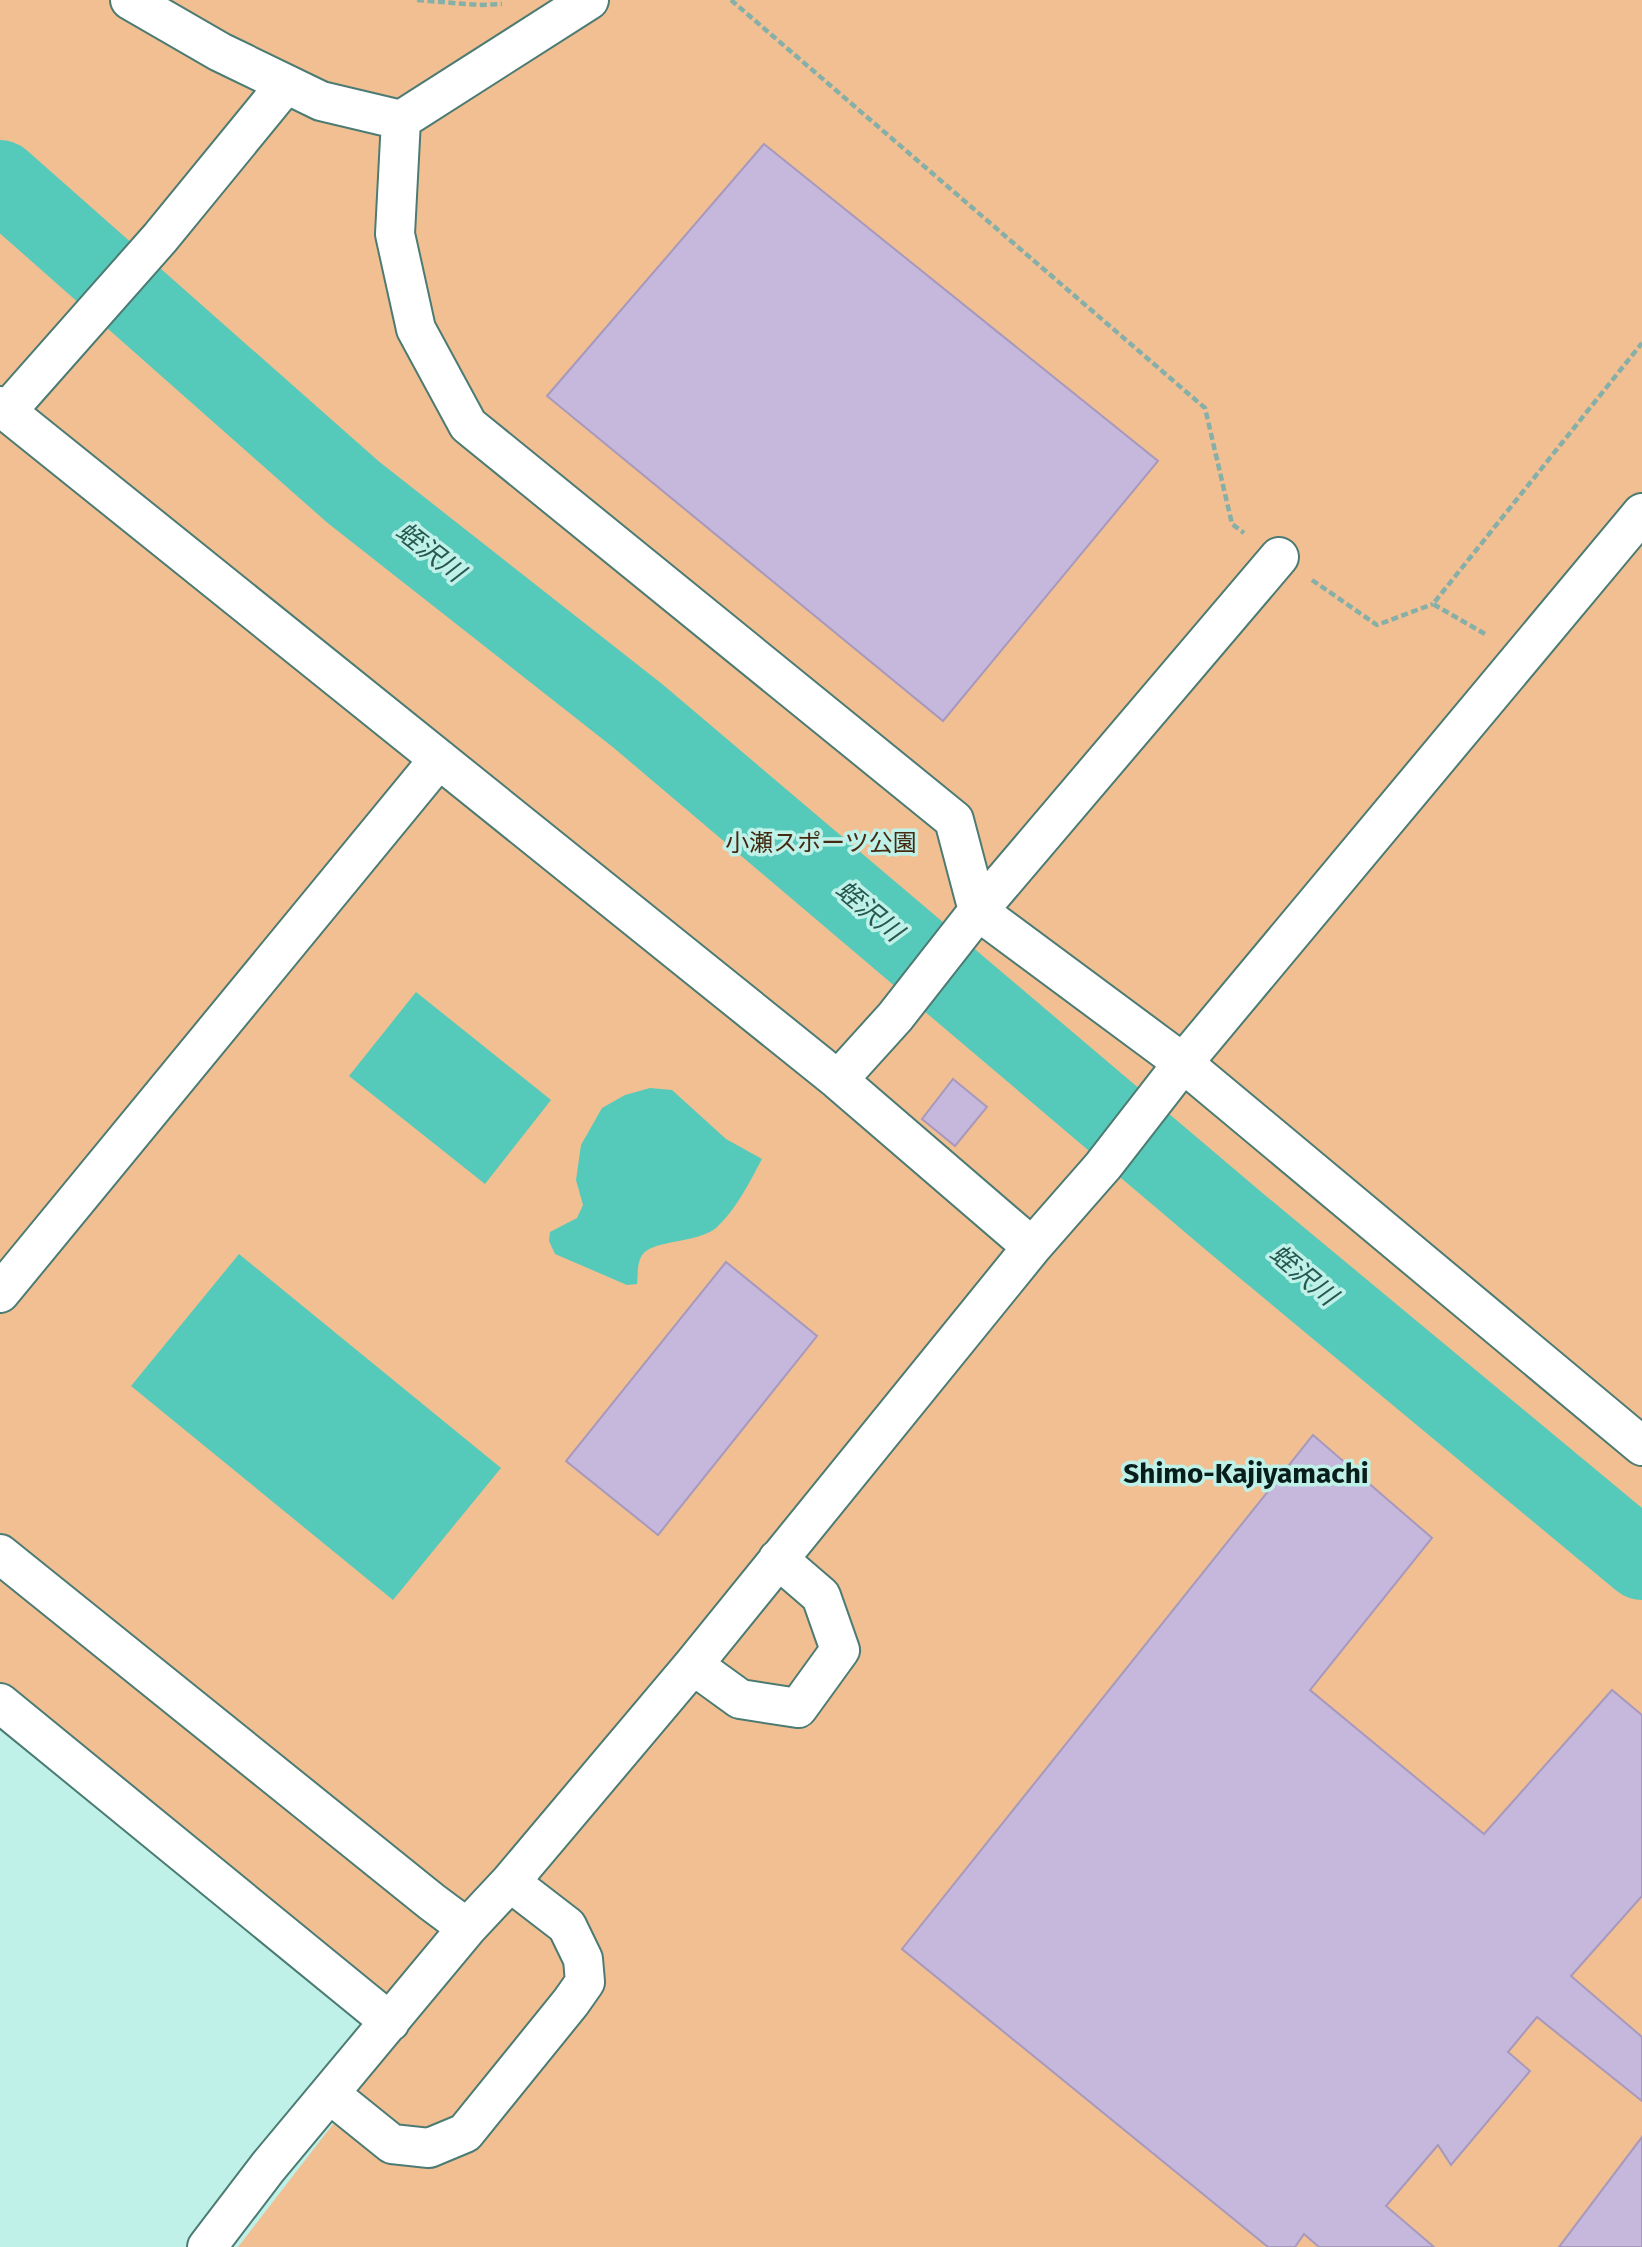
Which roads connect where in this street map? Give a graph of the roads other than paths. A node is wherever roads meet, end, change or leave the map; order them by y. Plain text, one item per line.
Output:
1 (130, 0) edge
2 (589, 0) edge
3 (286, 84) junction
4 (401, 120) junction
5 (4, 408) edge
6 (1642, 513) edge
7 (1279, 557) road end
8 (439, 759) junction
9 (978, 911) junction
10 (1173, 1076) junction
11 (838, 1080) junction
12 (1032, 1247) junction
13 (0, 1293) edge
14 (1642, 1446) edge
15 (0, 1554) edge
16 (778, 1559) junction
17 (693, 1665) junction
18 (0, 1703) edge
19 (510, 1882) junction
20 (467, 1928) junction
21 (390, 2022) junction
22 (330, 2094) junction
23 (207, 2247) edge

1 - 3 street
2 - 4 street
3 - 4 street
3 - 5 street
4 - 9 street
5 - 8 street
6 - 10 street
7 - 9 street
8 - 11 street
8 - 13 street
9 - 10 street
9 - 11 street
10 - 12 street
10 - 14 street
11 - 12 street
12 - 16 street
15 - 20 street
16 - 17 street
16 - 17 street
17 - 19 street
18 - 21 street
19 - 20 street
19 - 22 street
20 - 21 street
21 - 22 street
22 - 23 street

